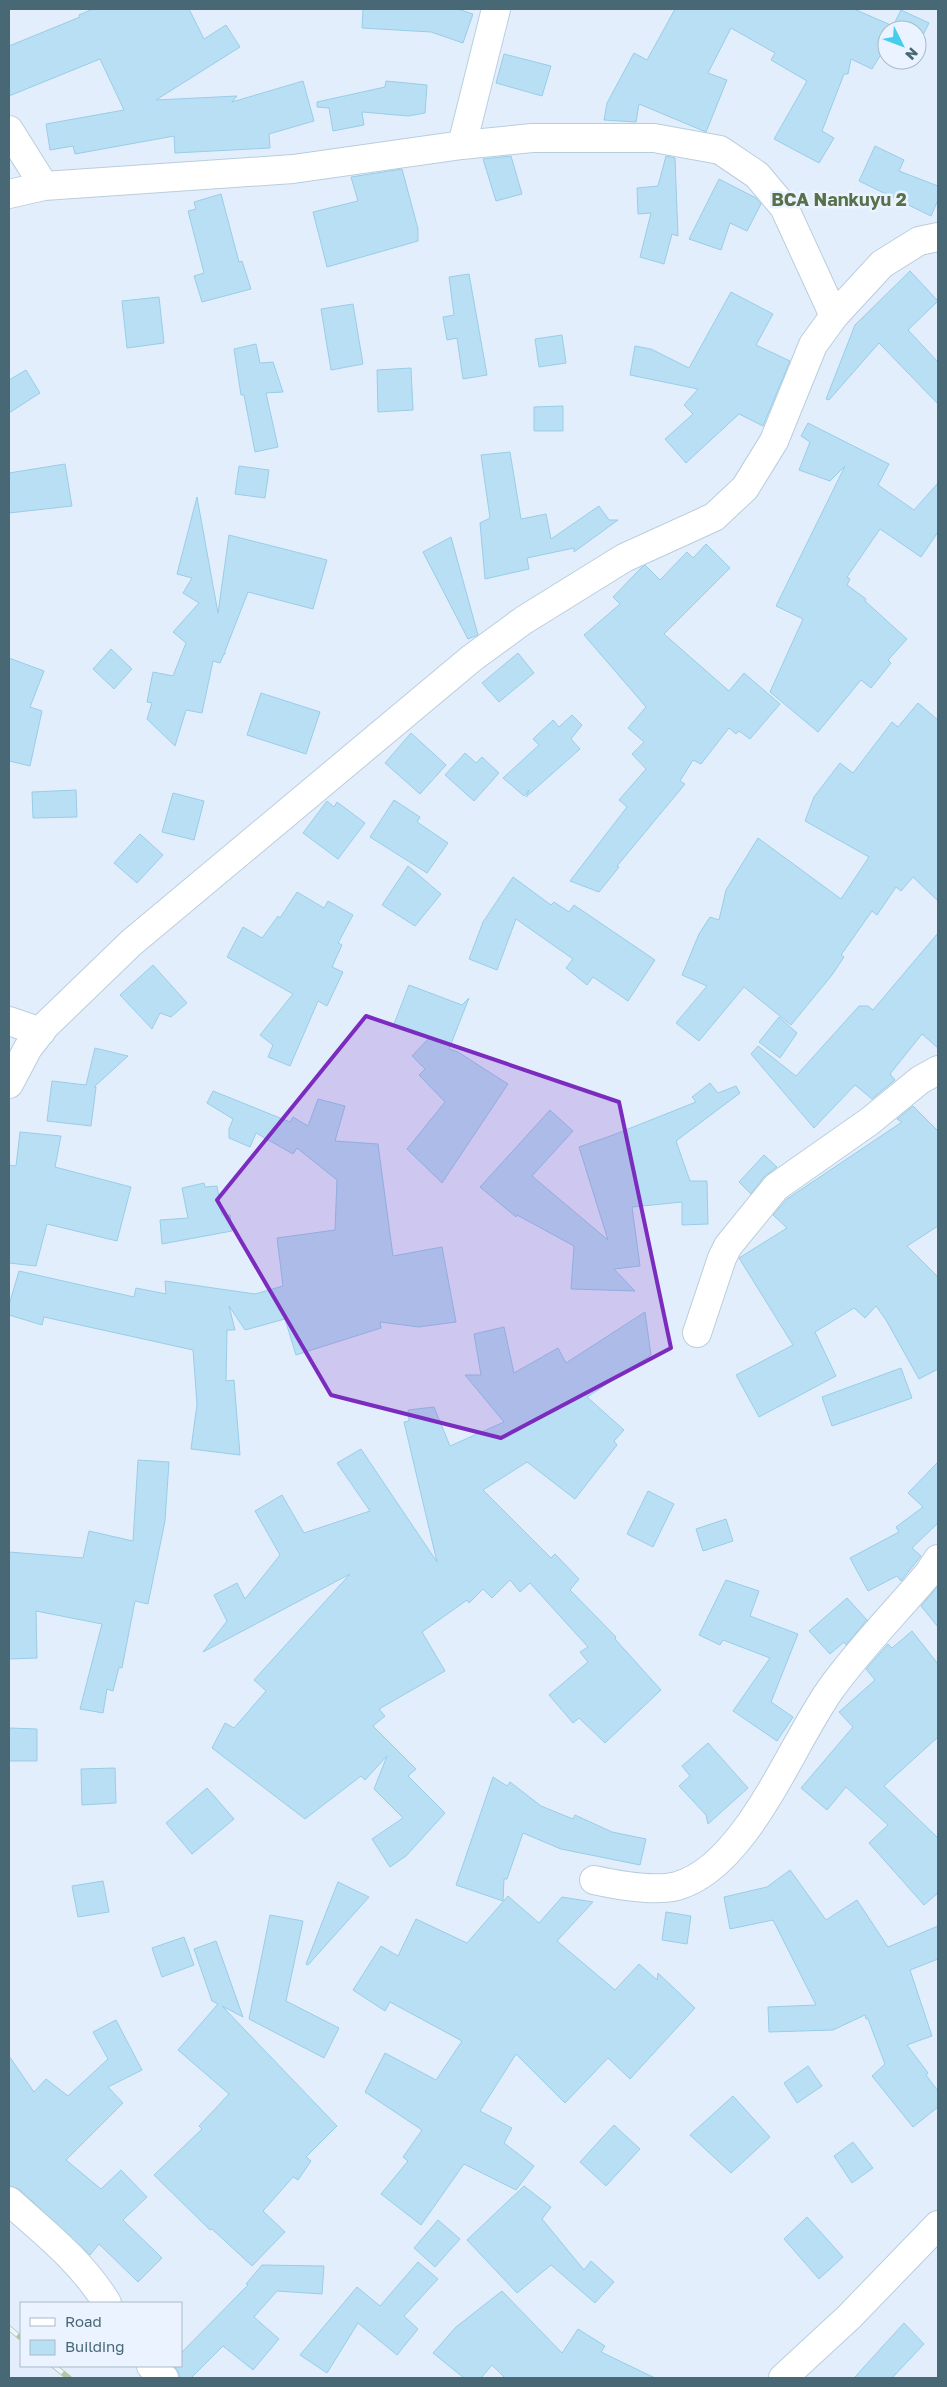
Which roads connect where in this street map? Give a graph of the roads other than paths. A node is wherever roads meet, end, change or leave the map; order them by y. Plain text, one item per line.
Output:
1 (496, 9) edge
2 (9, 130) edge
3 (462, 145) junction
4 (44, 186) junction
5 (9, 194) edge
6 (938, 236) edge
7 (834, 316) junction
8 (9, 1021) edge
9 (41, 1032) junction
10 (938, 1070) edge
11 (9, 1084) edge
12 (697, 1333) dead end
13 (938, 1559) edge
14 (594, 1880) dead end
15 (9, 2201) edge
16 (938, 2225) edge
17 (106, 2302) edge
18 (153, 2367) edge
19 (164, 2378) edge
20 (783, 2378) edge

1 - 3 street
2 - 4 street
3 - 4 street
3 - 7 street
4 - 5 street
6 - 7 street
7 - 9 street
8 - 9 street
9 - 11 street
10 - 12 street
13 - 14 street
15 - 17 street
16 - 20 street
18 - 19 street

